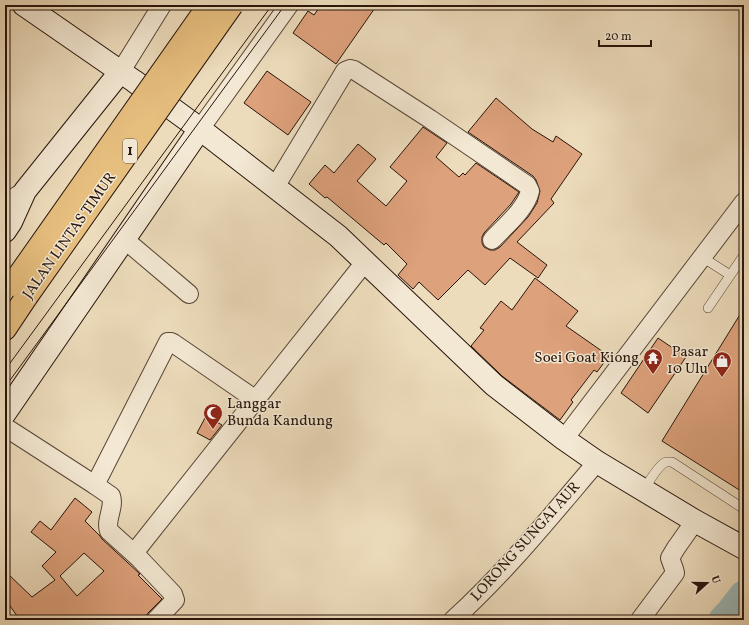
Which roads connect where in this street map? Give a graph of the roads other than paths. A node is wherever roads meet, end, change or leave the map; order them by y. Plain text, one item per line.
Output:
1 (24, 5) edge
2 (162, 5) edge
3 (208, 5) edge
4 (232, 5) edge
5 (289, 5) edge
6 (120, 71) junction
7 (200, 128) junction
8 (275, 187) junction
9 (744, 202) edge
10 (6, 218) edge
11 (124, 239) junction
12 (492, 240) dead end
13 (744, 255) edge
14 (702, 257) junction
15 (365, 262) junction
16 (730, 275) junction
17 (15, 292) edge
18 (189, 294) dead end
19 (708, 308) dead end
20 (5, 329) edge
21 (256, 400) junction
22 (5, 413) edge
23 (5, 428) edge
24 (564, 439) junction
25 (597, 462) junction
26 (95, 485) junction
27 (644, 490) junction
28 (744, 509) edge
29 (695, 521) junction
30 (744, 548) edge
31 (134, 553) junction
32 (156, 620) edge
33 (453, 620) edge
34 (640, 620) edge

1 - 6 street
2 - 6 street
3 - 17 highway, JALAN LINTAS TIMUR / 1, bridge
4 - 17 highway, JALAN LINTAS TIMUR / 1, bridge
5 - 7 street
6 - 7 street
6 - 10 street
7 - 8 street
7 - 11 street
8 - 12 street
8 - 15 street
9 - 14 street
11 - 18 street
11 - 22 street
13 - 16 lane
14 - 16 lane
14 - 24 street
15 - 21 street
15 - 24 street
16 - 19 lane
17 - 20 highway, JALAN LINTAS TIMUR / 1
21 - 26 street
21 - 31 street
23 - 26 street
24 - 25 street
25 - 27 street
25 - 33 street, LORONG SUNGAI AUR
26 - 31 street
27 - 28 lane
27 - 29 street
29 - 30 street
29 - 34 street
31 - 32 street

